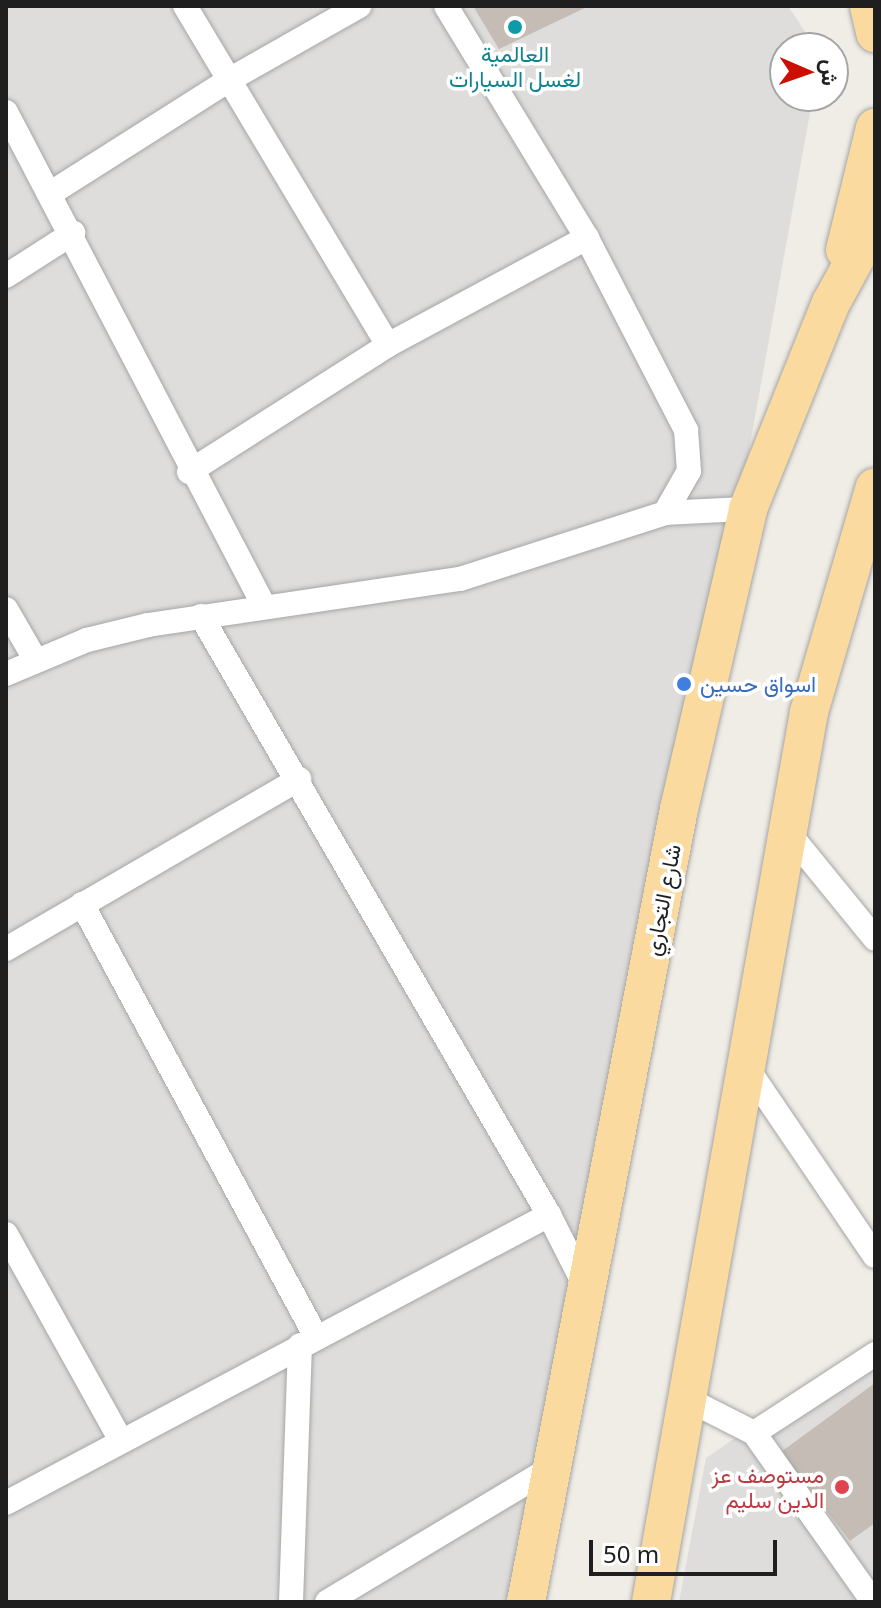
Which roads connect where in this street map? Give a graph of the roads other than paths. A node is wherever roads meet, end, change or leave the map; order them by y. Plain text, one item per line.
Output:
1 (185, 6) edge
2 (359, 6) edge
3 (446, 6) edge
4 (869, 6) edge
5 (875, 33) edge
6 (229, 80) junction
7 (6, 112) edge
8 (875, 128) edge
9 (51, 193) junction
10 (875, 222) edge
11 (73, 233) junction
12 (587, 238) junction
13 (6, 276) edge
14 (831, 303) junction
15 (388, 345) junction
16 (189, 472) junction
17 (875, 487) edge
18 (748, 509) junction
19 (665, 513) junction
20 (264, 606) junction
21 (6, 609) edge
22 (201, 616) junction
23 (35, 659) junction
24 (6, 674) edge
25 (299, 779) junction
26 (787, 831) junction
27 (82, 904) junction
28 (875, 939) edge
29 (6, 949) edge
30 (747, 1068) junction
31 (549, 1215) junction
32 (6, 1234) edge
33 (875, 1256) edge
34 (588, 1290) junction
35 (308, 1341) junction
36 (875, 1354) edge
37 (689, 1400) junction
38 (754, 1433) junction
39 (121, 1441) junction
40 (553, 1467) junction
41 (6, 1503) edge
42 (291, 1602) edge
43 (327, 1602) edge
44 (526, 1602) edge
45 (651, 1602) edge
46 (873, 1602) edge

1 - 6 street
2 - 6 street
3 - 12 street
4 - 5 main road
6 - 9 street
6 - 15 street
7 - 9 street
8 - 14 main road
9 - 11 street
10 - 14 main road, شارع التجاري
11 - 13 street
11 - 16 street
12 - 15 street
12 - 19 street
14 - 18 main road, شارع التجاري
15 - 16 street
16 - 20 street
17 - 26 main road
18 - 19 street
18 - 34 main road, شارع التجاري
19 - 20 street
20 - 22 street
21 - 23 street
22 - 23 street
22 - 25 street
23 - 24 street
25 - 27 street
25 - 31 street
26 - 28 street
26 - 30 main road
27 - 29 street
27 - 35 street
30 - 33 street
30 - 37 main road
31 - 34 street
31 - 35 street
32 - 39 street
34 - 40 main road, شارع التجاري
35 - 39 street
35 - 42 street
36 - 38 street
37 - 38 street
37 - 45 main road
38 - 46 street
39 - 41 street
40 - 43 street
40 - 44 main road, شارع التجاري

